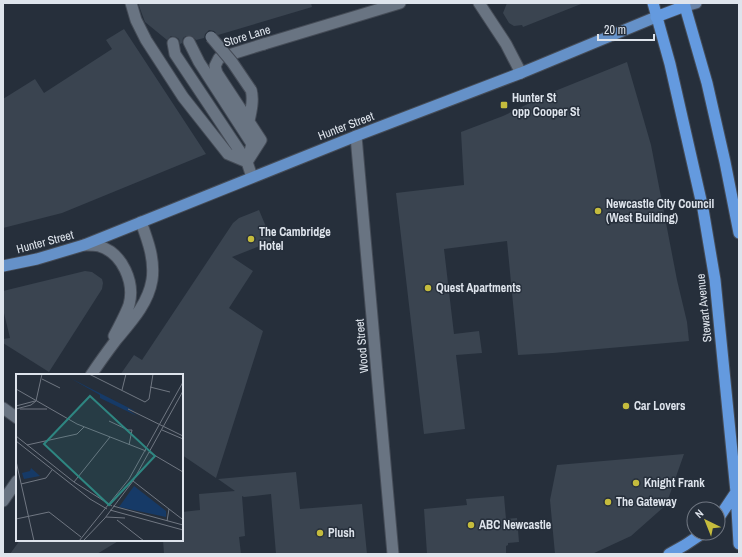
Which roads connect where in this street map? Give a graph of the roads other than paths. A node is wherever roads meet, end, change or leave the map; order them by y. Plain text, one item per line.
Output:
1 (400, 3) edge
2 (478, 3) edge
3 (653, 3) edge
4 (131, 4) edge
5 (689, 4) edge
6 (141, 14) dead end
7 (656, 17) junction
8 (211, 37) dead end
9 (189, 42) dead end
10 (173, 43) dead end
11 (521, 73) junction
12 (249, 121) junction
13 (356, 136) junction
14 (247, 162) junction
15 (252, 178) junction
16 (141, 222) junction
17 (739, 233) edge
18 (84, 245) junction
19 (3, 266) edge
20 (104, 356) junction
21 (92, 374) edge
22 (3, 408) edge
23 (16, 417) edge
24 (16, 482) edge
25 (736, 492) junction
26 (3, 501) edge
27 (726, 507) edge
28 (692, 541) edge
29 (739, 544) edge
30 (392, 554) edge
31 (669, 554) edge

1 - 12 street, Store Lane
2 - 11 street
3 - 7 highway, Stewart Avenue
4 - 6 street
4 - 14 street
5 - 7 highway, Hunter Street
5 - 17 highway
7 - 11 main road, Hunter Street
7 - 25 highway, Stewart Avenue
8 - 12 street, bridge
9 - 14 street
10 - 14 street
11 - 13 main road, Hunter Street
12 - 14 street, Store Lane
13 - 15 main road, Hunter Street
13 - 30 street, Wood Street
14 - 15 street
15 - 16 main road, Hunter Street
16 - 18 main road, Hunter Street
16 - 20 street
18 - 19 main road, Hunter Street
18 - 20 street
20 - 21 street
22 - 23 street
24 - 26 street
25 - 27 highway
25 - 29 highway, Stewart Avenue
28 - 31 highway

